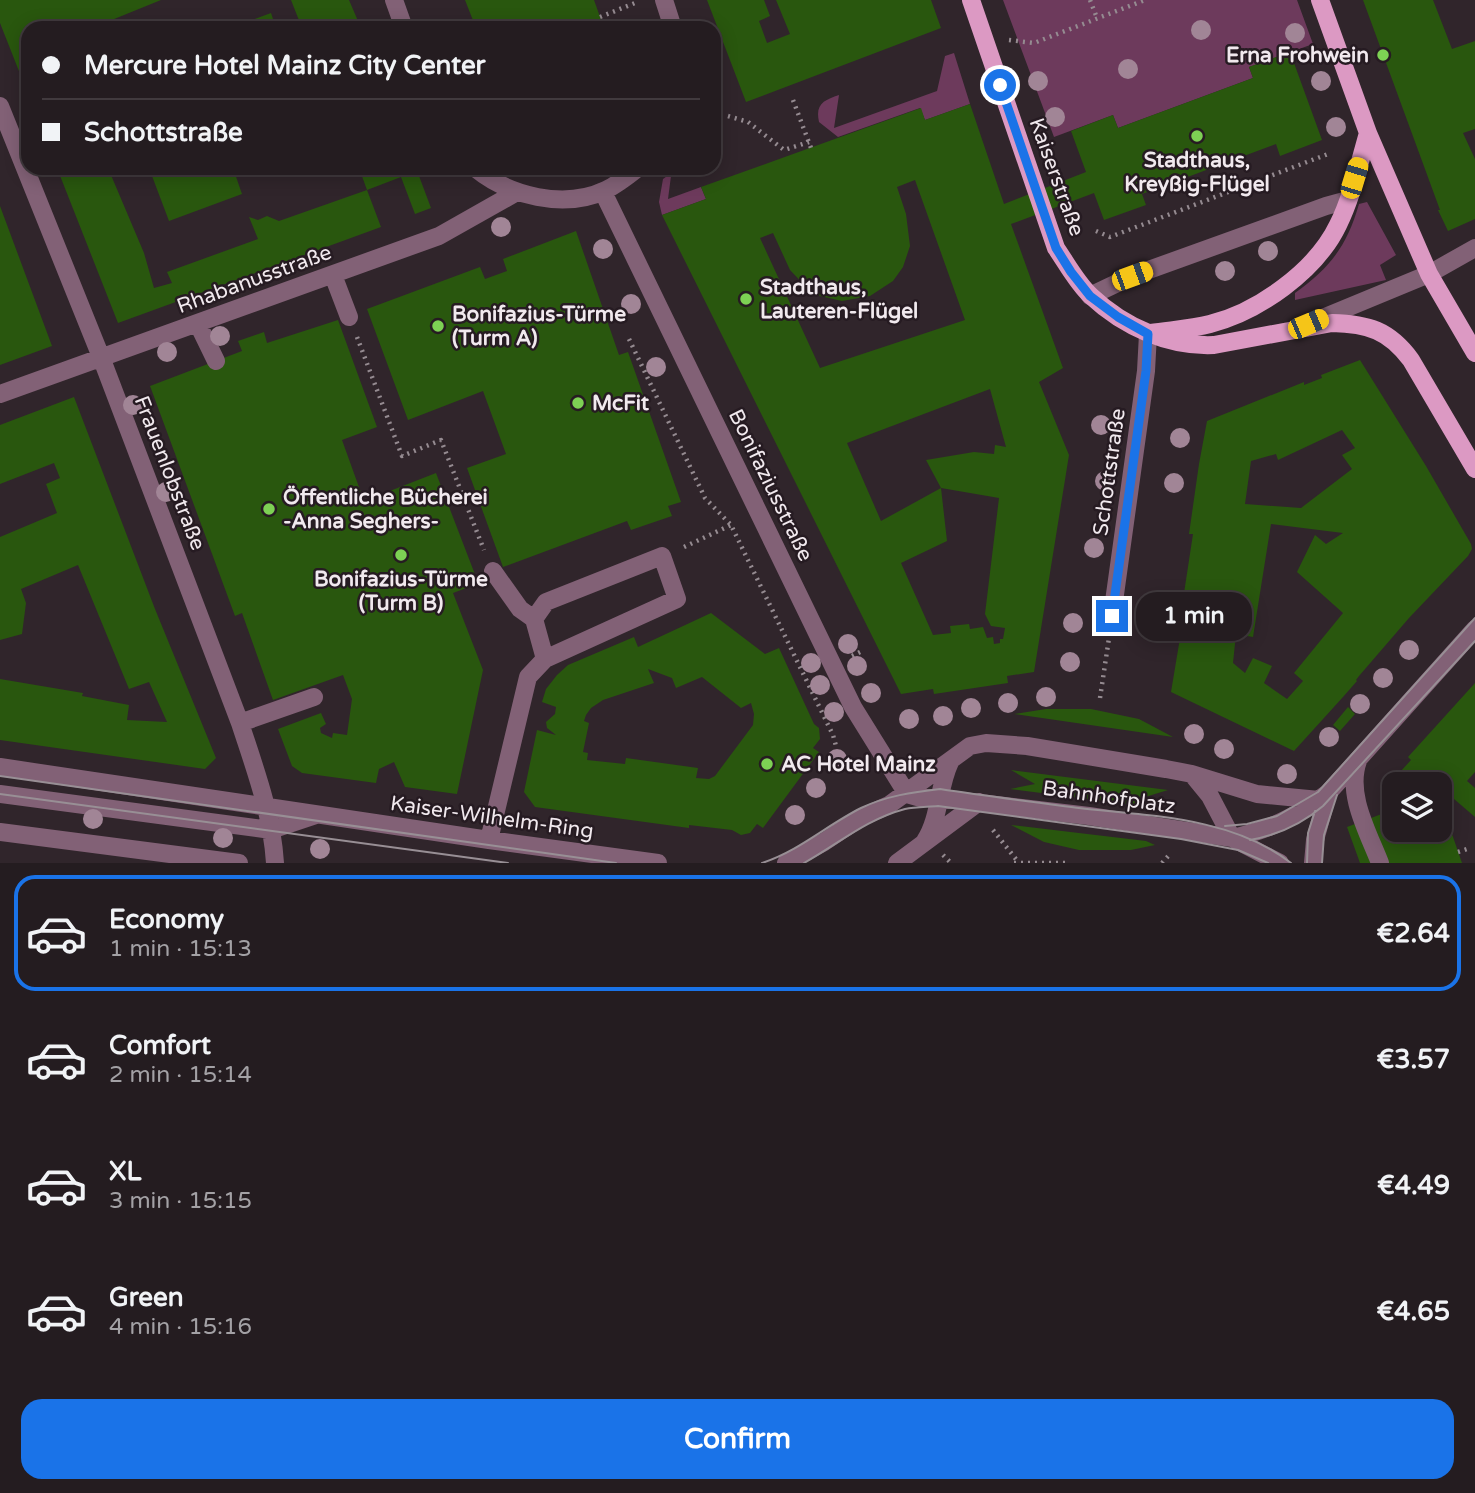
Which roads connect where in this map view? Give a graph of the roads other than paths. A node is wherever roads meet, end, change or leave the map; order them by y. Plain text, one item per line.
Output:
1 (394, 0) edge
2 (664, 0) edge
3 (971, 0) edge
4 (1320, 0) edge
5 (402, 21) edge
6 (671, 21) edge
7 (0, 106) edge
8 (1368, 133) junction
9 (21, 158) edge
10 (28, 175) edge
11 (484, 175) edge
12 (630, 175) edge
13 (517, 192) junction
14 (603, 192) junction
15 (1348, 200) junction
16 (1475, 248) edge
17 (1429, 274) junction
18 (333, 275) junction
19 (1090, 296) junction
20 (349, 317) road end
21 (198, 324) junction
22 (1288, 332) junction
23 (1148, 334) junction
24 (1475, 353) edge
25 (101, 357) junction
26 (216, 361) dead end
27 (0, 394) edge
28 (1475, 469) edge
29 (493, 571) road end
30 (1112, 616) road end
31 (534, 619) junction
32 (1475, 629) edge
33 (545, 659) junction
34 (314, 696) dead end
35 (240, 723) junction
36 (1359, 758) junction
37 (951, 759) junction
38 (0, 767) edge
39 (1192, 774) junction
40 (0, 794) edge
41 (906, 794) junction
42 (1323, 796) junction
43 (938, 798) junction
44 (979, 802) junction
45 (265, 806) junction
46 (319, 814) junction
47 (271, 830) junction
48 (0, 832) edge
49 (1232, 838) junction
50 (489, 840) junction
51 (923, 845) junction
52 (1251, 847) edge
53 (239, 863) edge
54 (275, 863) edge
55 (658, 863) edge
56 (786, 863) edge
57 (897, 863) edge
58 (1280, 863) edge
59 (1313, 863) edge
60 (1380, 863) edge

1 - 5 street
2 - 6 street
3 - 19 main road, Kaiserstraße
4 - 8 main road
7 - 9 street, Frauenlobstraße
8 - 15 main road
8 - 17 main road
10 - 25 street, Frauenlobstraße
11 - 13 street
12 - 14 street
13 - 14 street
13 - 18 street, Rhabanusstraße
14 - 41 street, Bonifaziusstraße
15 - 19 street
15 - 23 main road
16 - 17 street
17 - 22 street
17 - 24 main road
18 - 20 street
18 - 21 street, Rhabanusstraße
19 - 23 main road, Kaiserstraße
21 - 25 street, Rhabanusstraße
21 - 26 street
22 - 23 main road, Kaiserstraße
22 - 28 main road, Kaiserstraße
23 - 30 street, Schottstraße
25 - 27 street, Rhabanusstraße
25 - 35 street, Frauenlobstraße
29 - 31 street
31 - 33 street
31 - 33 street
32 - 36 street, Bahnhofplatz
33 - 50 street
34 - 35 street
35 - 45 street, Frauenlobstraße
36 - 42 street, Bahnhofplatz
36 - 60 street
37 - 39 street, Bahnhofplatz
37 - 41 street, Bahnhofplatz
37 - 43 street
38 - 45 street, Kaiser-Wilhelm-Ring
39 - 42 street, Bahnhofplatz
39 - 49 street, Bahnhofplatz
40 - 47 street, Kaiser-Wilhelm-Ring
41 - 43 street, Bahnhofplatz
41 - 56 street, Bahnhofplatz
42 - 52 street, Bahnhofplatz
42 - 59 street, Bahnhofplatz
43 - 44 street, Bahnhofplatz
43 - 51 street
44 - 49 street, Bahnhofplatz
44 - 51 street
45 - 46 street, Kaiser-Wilhelm-Ring
45 - 47 street, Frauenlobstraße
46 - 47 street, Kaiser-Wilhelm-Ring
46 - 50 street, Kaiser-Wilhelm-Ring
47 - 54 street, Frauenlobstraße
48 - 53 street
49 - 52 street, Bahnhofplatz
50 - 55 street, Kaiser-Wilhelm-Ring
51 - 57 street
52 - 58 street

